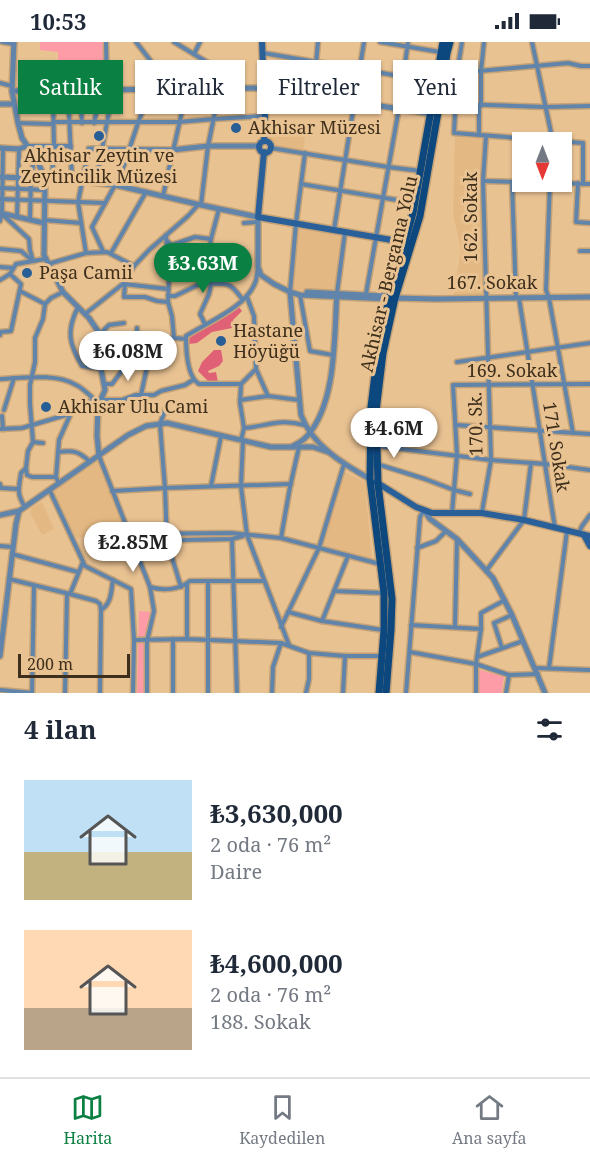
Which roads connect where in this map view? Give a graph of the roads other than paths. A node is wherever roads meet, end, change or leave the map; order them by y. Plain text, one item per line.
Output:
1 (2, 42) edge
2 (106, 42) edge
3 (136, 42) edge
4 (174, 42) edge
5 (200, 42) edge
6 (262, 42) edge
7 (318, 42) edge
8 (364, 42) edge
9 (380, 42) edge
10 (443, 42) edge
11 (450, 42) edge
12 (462, 42) edge
13 (484, 42) edge
14 (532, 42) edge
15 (14, 43) edge
16 (407, 44) edge
17 (441, 52) junction
18 (263, 53) junction
19 (194, 54) junction
20 (106, 60) edge
21 (150, 60) edge
22 (204, 60) edge
23 (263, 60) edge
24 (304, 60) edge
25 (316, 60) edge
26 (361, 60) edge
27 (405, 60) edge
28 (440, 60) edge
29 (459, 60) edge
30 (537, 65) junction
31 (590, 66) edge
32 (478, 71) edge
33 (481, 71) junction
34 (0, 83) edge
35 (13, 88) junction
36 (18, 88) edge
37 (0, 104) edge
38 (14, 104) junction
39 (480, 106) junction
40 (590, 106) edge
41 (546, 107) junction
42 (53, 114) edge
43 (69, 114) edge
44 (81, 114) edge
45 (96, 114) edge
46 (109, 114) edge
47 (142, 114) edge
48 (181, 114) edge
49 (215, 114) edge
50 (353, 114) edge
51 (398, 114) edge
52 (429, 114) edge
53 (455, 114) edge
54 (434, 115) junction
55 (265, 116) joint
56 (214, 119) junction
57 (179, 122) junction
58 (18, 123) junction
59 (53, 123) junction
60 (70, 123) junction
61 (82, 123) junction
62 (94, 123) junction
63 (107, 123) junction
64 (138, 123) junction
65 (551, 132) edge
66 (479, 135) junction
67 (486, 136) junction
68 (512, 138) edge
69 (572, 142) edge
70 (262, 143) junction
71 (27, 146) junction
72 (54, 146) junction
73 (71, 146) junction
74 (208, 146) junction
75 (2, 148) edge
76 (19, 148) junction
77 (271, 148) junction
78 (129, 149) junction
79 (103, 150) junction
80 (172, 150) junction
81 (88, 152) junction
82 (264, 152) junction
83 (304, 153) junction
84 (53, 156) junction
85 (71, 156) junction
86 (36, 158) junction
87 (345, 160) junction
88 (388, 167) junction
89 (421, 171) junction
90 (1, 177) edge
91 (18, 178) junction
92 (31, 178) junction
93 (48, 179) junction
94 (72, 180) junction
95 (81, 181) junction
96 (483, 181) junction
97 (96, 182) junction
98 (512, 182) edge
99 (572, 183) edge
100 (581, 183) junction
101 (301, 184) junction
102 (590, 184) edge
103 (116, 185) junction
104 (1, 188) edge
105 (18, 188) junction
106 (30, 189) junction
107 (44, 190) junction
108 (340, 190) junction
109 (146, 192) junction
110 (513, 192) edge
111 (550, 192) edge
112 (163, 196) junction
113 (382, 197) junction
114 (1, 199) edge
115 (17, 200) junction
116 (30, 200) junction
117 (45, 201) junction
118 (78, 202) junction
119 (105, 203) junction
120 (415, 203) junction
121 (199, 205) junction
122 (219, 209) junction
123 (1, 213) edge
124 (17, 217) junction
125 (30, 219) junction
126 (257, 219) junction
127 (0, 221) edge
128 (44, 221) junction
129 (81, 223) junction
130 (244, 223) dead end
131 (296, 223) junction
132 (590, 224) edge
133 (334, 230) junction
134 (345, 231) junction
135 (376, 237) junction
136 (166, 238) junction
137 (211, 239) junction
138 (408, 243) junction
139 (172, 245) junction
140 (0, 249) edge
141 (580, 251) dead end
142 (590, 251) edge
143 (103, 252) junction
144 (86, 253) junction
145 (111, 253) junction
146 (33, 261) junction
147 (207, 261) junction
148 (46, 262) junction
149 (134, 266) junction
150 (0, 267) edge
151 (258, 267) junction
152 (13, 268) junction
153 (9, 274) junction
154 (0, 280) edge
155 (204, 282) junction
156 (124, 284) junction
157 (211, 285) junction
158 (168, 289) junction
159 (20, 291) junction
160 (63, 292) junction
161 (290, 292) junction
162 (366, 294) junction
163 (337, 295) junction
164 (168, 296) junction
165 (300, 296) junction
166 (590, 297) edge
167 (245, 298) junction
168 (392, 298) junction
169 (486, 298) junction
170 (518, 298) junction
171 (549, 298) junction
172 (168, 302) junction
173 (45, 304) junction
174 (78, 307) junction
175 (85, 314) junction
176 (124, 323) dead end
177 (205, 324) junction
178 (137, 328) dead end
179 (100, 334) junction
180 (0, 335) edge
181 (174, 338) junction
182 (186, 339) junction
183 (590, 343) edge
184 (558, 347) junction
185 (106, 350) junction
186 (528, 351) junction
187 (136, 352) junction
188 (142, 353) junction
189 (333, 355) junction
190 (487, 357) junction
191 (457, 362) dead end
192 (101, 369) junction
193 (256, 369) junction
194 (14, 378) junction
195 (32, 378) junction
196 (0, 379) edge
197 (193, 381) junction
198 (104, 384) junction
199 (242, 384) junction
200 (488, 384) junction
201 (564, 384) junction
202 (590, 384) edge
203 (532, 385) junction
204 (141, 395) junction
205 (268, 396) junction
206 (98, 400) junction
207 (240, 400) junction
208 (299, 400) junction
209 (167, 405) dead end
210 (4, 410) dead end
211 (72, 413) junction
212 (2, 416) dead end
213 (160, 424) junction
214 (32, 425) junction
215 (304, 425) junction
216 (456, 425) junction
217 (244, 428) junction
218 (491, 428) junction
219 (2, 429) edge
220 (541, 431) junction
221 (311, 432) junction
222 (573, 433) junction
223 (590, 434) edge
224 (221, 435) junction
225 (242, 440) junction
226 (33, 442) junction
227 (43, 443) dead end
228 (377, 446) junction
229 (292, 447) junction
230 (299, 447) junction
231 (58, 452) junction
232 (328, 452) junction
233 (457, 454) junction
234 (99, 456) junction
235 (491, 460) junction
236 (90, 462) junction
237 (531, 463) junction
238 (344, 464) junction
239 (377, 464) junction
240 (546, 464) junction
241 (26, 468) junction
242 (590, 470) edge
243 (56, 477) junction
244 (370, 479) junction
245 (0, 484) edge
246 (59, 484) junction
247 (291, 484) junction
248 (378, 484) junction
249 (211, 486) junction
250 (241, 486) junction
251 (165, 488) junction
252 (18, 489) junction
253 (454, 490) junction
254 (50, 491) junction
255 (112, 491) junction
256 (470, 494) dead end
257 (25, 507) junction
258 (424, 510) junction
259 (19, 512) junction
260 (452, 513) junction
261 (482, 513) junction
262 (0, 515) edge
263 (590, 515) edge
264 (524, 520) junction
265 (555, 528) junction
266 (567, 530) junction
267 (446, 531) junction
268 (166, 533) junction
269 (130, 534) junction
270 (247, 535) junction
271 (584, 535) edge
272 (281, 538) junction
273 (232, 539) junction
274 (457, 539) junction
275 (132, 541) junction
276 (166, 541) junction
277 (0, 546) edge
278 (590, 546) edge
279 (319, 548) junction
280 (417, 548) junction
281 (13, 550) junction
282 (348, 556) junction
283 (83, 562) junction
284 (381, 564) junction
285 (486, 571) junction
286 (78, 572) junction
287 (9, 579) junction
288 (113, 580) junction
289 (264, 580) junction
290 (208, 581) junction
291 (232, 581) junction
292 (187, 584) junction
293 (34, 586) junction
294 (181, 586) junction
295 (150, 587) junction
296 (334, 591) junction
297 (384, 593) junction
298 (68, 594) junction
299 (505, 600) junction
300 (101, 610) junction
301 (288, 612) junction
302 (512, 615) junction
303 (322, 621) junction
304 (411, 625) junction
305 (281, 627) junction
306 (455, 627) junction
307 (481, 629) junction
308 (384, 630) junction
309 (173, 639) junction
310 (187, 639) junction
311 (134, 640) junction
312 (209, 640) junction
313 (147, 641) junction
314 (523, 641) junction
315 (236, 642) junction
316 (281, 644) junction
317 (289, 646) junction
318 (502, 648) junction
319 (309, 652) junction
320 (410, 652) junction
321 (0, 656) edge
322 (345, 656) junction
323 (382, 657) junction
324 (477, 657) junction
325 (476, 664) junction
326 (549, 668) junction
327 (590, 670) edge
328 (536, 671) junction
329 (509, 675) junction
330 (0, 690) edge
331 (32, 693) edge
332 (65, 693) edge
333 (100, 693) edge
334 (133, 693) edge
335 (147, 693) edge
336 (173, 693) edge
337 (208, 693) edge
338 (237, 693) edge
339 (272, 693) edge
340 (306, 693) edge
341 (343, 693) edge
342 (379, 693) edge
343 (386, 693) edge
344 (406, 693) edge
345 (476, 693) edge
346 (506, 693) edge
347 (545, 693) edge

1 - 15 street
2 - 20 street
3 - 21 street
4 - 19 street
5 - 19 street
6 - 18 main road
7 - 25 street
8 - 26 street
9 - 16 street
10 - 17 main road, Akhisar - Bergama Yolu
11 - 54 main road, Akhisar - Bergama Yolu
12 - 29 street
13 - 33 street
14 - 30 street
15 - 35 street
16 - 17 street
16 - 27 street
17 - 28 main road, Akhisar - Bergama Yolu
18 - 23 main road
18 - 24 street
19 - 22 street
30 - 31 street
30 - 33 street
30 - 41 street
32 - 33 street
33 - 39 street
34 - 35 street
35 - 36 street
35 - 38 street
37 - 38 street
38 - 58 street
39 - 41 street
39 - 66 street
40 - 41 street
41 - 65 street
42 - 59 street
43 - 60 street
44 - 61 street
45 - 62 street
46 - 63 street
47 - 64 street
48 - 57 street
49 - 56 street
50 - 87 street
51 - 88 street
52 - 54 street
53 - 66 street
54 - 89 main road, Akhisar - Bergama Yolu
54 - 138 main road, Akhisar - Bergama Yolu
55 - 56 street
55 - 70 main road
56 - 57 street
56 - 74 street
57 - 64 street
57 - 80 street
58 - 59 street
58 - 71 street
59 - 60 street
59 - 72 street
60 - 61 street
60 - 73 street
61 - 62 street
62 - 63 street
63 - 64 street
63 - 79 street
64 - 78 street
66 - 67 street
67 - 68 street
67 - 96 street, 162. Sokak
69 - 100 street
70 - 74 street
70 - 77 main road
70 - 82 main road
71 - 72 street
71 - 76 street
71 - 86 street
72 - 73 street
72 - 84 street
73 - 85 street
74 - 80 street
74 - 121 street
75 - 76 street
75 - 90 street
76 - 91 street
77 - 82 main road
77 - 83 street
78 - 79 street
78 - 80 street
78 - 103 street
79 - 81 street
79 - 97 street
80 - 112 street
81 - 85 street
81 - 95 street
82 - 126 main road
83 - 87 street
83 - 101 street
84 - 85 street
84 - 86 street
84 - 93 street
85 - 94 street
86 - 92 street
86 - 93 street
87 - 88 street
87 - 108 street
88 - 89 street
88 - 113 street
89 - 120 main road, Akhisar - Bergama Yolu
90 - 91 street
90 - 104 street
91 - 92 street
91 - 105 street
92 - 93 street
92 - 106 street
93 - 94 street
93 - 107 street
94 - 95 street
95 - 97 street
95 - 118 street
96 - 98 street
96 - 169 street, 162. Sokak
97 - 103 street
99 - 100 street
100 - 102 street
100 - 132 street
101 - 108 street
101 - 131 street
103 - 109 street
103 - 119 street
104 - 105 street
104 - 114 street
105 - 106 street
105 - 115 street
106 - 107 street
106 - 116 street
107 - 117 street
108 - 113 street
108 - 133 street
109 - 112 street
109 - 145 street
110 - 170 street, 171. Sokak
111 - 171 street
112 - 121 street
113 - 120 street
113 - 135 street
114 - 115 street
114 - 123 street
115 - 116 street
115 - 124 street
116 - 117 street
116 - 125 street
117 - 118 street
117 - 128 street
118 - 119 street
118 - 129 street
119 - 143 street
120 - 138 main road, Akhisar - Bergama Yolu
121 - 122 street
121 - 136 street
122 - 126 street
122 - 137 street
123 - 124 street
123 - 127 street
123 - 146 street
124 - 125 street
125 - 128 street
126 - 130 street
126 - 131 main road
126 - 151 street
128 - 129 street
128 - 148 street
129 - 144 street
131 - 133 main road
131 - 161 street
133 - 134 main road
134 - 135 main road
134 - 163 street
135 - 138 main road
135 - 162 street
136 - 139 street
136 - 149 street
136 - 158 street
137 - 139 street
137 - 147 street
138 - 168 main road, Akhisar - Bergama Yolu
139 - 147 street
140 - 146 street
141 - 142 street
143 - 144 street
143 - 145 street
144 - 148 street
145 - 149 street
146 - 148 street
146 - 152 street
147 - 155 street
148 - 160 street
149 - 156 street
150 - 152 street
151 - 161 street
151 - 167 street
152 - 153 street
153 - 154 street
153 - 159 street
155 - 157 street
155 - 164 street
156 - 158 street
156 - 172 street
156 - 175 street
157 - 167 street
157 - 177 street
158 - 164 street
159 - 173 street
159 - 180 street
160 - 173 street
160 - 174 street
161 - 163 street
161 - 165 street
161 - 208 street
162 - 163 street
162 - 168 street
163 - 165 street
163 - 168 street
163 - 189 street
164 - 172 street
165 - 189 street
166 - 171 street, 167. Sokak
167 - 177 street
167 - 193 street
168 - 169 street, 167. Sokak
168 - 228 main road, Akhisar - Bergama Yolu
168 - 244 main road, Akhisar - Bergama Yolu
169 - 170 street, 167. Sokak
169 - 190 street, 170. Sk.
170 - 171 street, 167. Sokak
170 - 186 street, 171. Sokak
171 - 184 street
172 - 181 street
173 - 195 street
174 - 175 street
174 - 192 street
175 - 179 street
176 - 179 street
177 - 182 street
178 - 188 street
179 - 185 street
181 - 182 street
181 - 188 street
182 - 197 street
183 - 184 street, 169. Sokak
184 - 186 street, 169. Sokak
184 - 201 street
185 - 187 street
185 - 192 street
186 - 190 street, 169. Sokak
186 - 203 street, 171. Sokak
187 - 188 street
187 - 198 street
188 - 204 street
189 - 221 street
190 - 191 street, 169. Sokak
190 - 200 street, 170. Sk.
192 - 198 street
193 - 199 street
193 - 205 street
194 - 195 street
194 - 196 street
194 - 210 street
195 - 206 street
195 - 214 street
197 - 199 street
197 - 204 street
198 - 206 street
199 - 207 street
200 - 203 street, 169. Sokak
200 - 216 street, 169. Sokak
200 - 218 street, 170. Sk.
201 - 202 street, 169. Sokak
201 - 203 street, 169. Sokak
201 - 222 street
203 - 220 street, 171. Sokak
204 - 206 street
205 - 207 street
205 - 208 street
206 - 211 street
206 - 234 street
207 - 217 street
208 - 215 street
209 - 213 street
211 - 214 street
211 - 231 street
212 - 219 street
213 - 224 street
213 - 234 street
213 - 251 street
214 - 219 street
214 - 226 street
215 - 217 street
215 - 221 street
216 - 218 street
216 - 233 street, 169. Sokak
217 - 225 street
218 - 220 street
218 - 235 street, 170. Sk.
220 - 222 street
220 - 240 street, 171. Sokak
221 - 229 street
221 - 232 street
222 - 223 street
224 - 225 street
224 - 249 street
225 - 229 street
225 - 250 street
226 - 227 street
226 - 241 street
228 - 233 street
228 - 239 main road, Akhisar - Bergama Yolu
229 - 230 street
230 - 232 street
230 - 247 street
231 - 236 street
231 - 243 street
232 - 238 street
233 - 235 street
233 - 253 street, 169. Sokak
234 - 236 street
234 - 255 street
235 - 237 street
235 - 261 street, 170. Sk.
236 - 246 street
237 - 240 street
237 - 264 street
238 - 244 street
238 - 279 street
239 - 248 main road, Akhisar - Bergama Yolu
239 - 253 street
240 - 242 street
240 - 265 street, 171. Sokak
241 - 243 street
241 - 252 street
243 - 246 street
244 - 248 main road
244 - 284 main road, Akhisar - Bergama Yolu
245 - 252 street
246 - 254 street
247 - 250 street
247 - 272 street
248 - 258 main road
248 - 343 main road, Akhisar - Bergama Yolu
249 - 250 street
249 - 251 street
250 - 270 street
251 - 255 street
251 - 268 street
252 - 257 street
253 - 256 street
253 - 260 street, 169. Sokak
254 - 257 street
254 - 283 street
255 - 269 street
257 - 259 street
258 - 260 main road
258 - 267 street
258 - 280 street
259 - 262 street
259 - 281 street
260 - 261 main road
261 - 264 main road
263 - 271 street
264 - 265 main road
264 - 285 street
265 - 266 main road
266 - 271 main road
266 - 326 street
267 - 274 street
267 - 280 street
268 - 269 street
268 - 270 street
268 - 276 street
269 - 275 street
270 - 272 street
270 - 273 street
270 - 289 street
271 - 278 main road
272 - 279 street
273 - 276 street
273 - 291 street
274 - 285 street
274 - 306 street
275 - 276 street
275 - 295 street
276 - 294 street
277 - 281 street
279 - 282 street
279 - 301 street
280 - 304 street
281 - 286 street
281 - 287 street
282 - 284 street
282 - 296 street
283 - 286 street
283 - 288 street
284 - 297 main road, Akhisar - Bergama Yolu
285 - 299 street
286 - 298 street
287 - 293 street
287 - 321 street
288 - 300 street
288 - 311 street
289 - 291 street
289 - 305 street
290 - 291 street
290 - 292 street
290 - 312 street
291 - 315 street
292 - 294 street
292 - 310 street
293 - 298 street
293 - 331 street
294 - 295 street
295 - 313 street
296 - 297 street
296 - 303 street
297 - 308 main road, Akhisar - Bergama Yolu
298 - 300 street
298 - 332 street
299 - 302 street
299 - 307 street
300 - 333 street
301 - 303 street
301 - 305 street
302 - 314 street
302 - 318 street
303 - 308 street
304 - 306 street
304 - 320 street
305 - 317 street
306 - 307 street
307 - 324 street
308 - 323 main road, Akhisar - Bergama Yolu
309 - 310 street
309 - 313 street
309 - 336 street
310 - 312 street
311 - 313 street
311 - 334 street
312 - 315 street
312 - 337 street
313 - 335 street
314 - 318 street
314 - 328 street
315 - 316 street
315 - 338 street
316 - 317 street
316 - 339 street
317 - 319 street
318 - 324 street
319 - 322 street
319 - 340 street
320 - 325 street
320 - 344 street
322 - 323 street
322 - 341 street
323 - 342 main road, Akhisar - Bergama Yolu
324 - 325 street
325 - 329 street
325 - 345 street
326 - 327 street
326 - 328 street
328 - 329 street
328 - 347 street
329 - 346 street
330 - 331 street

